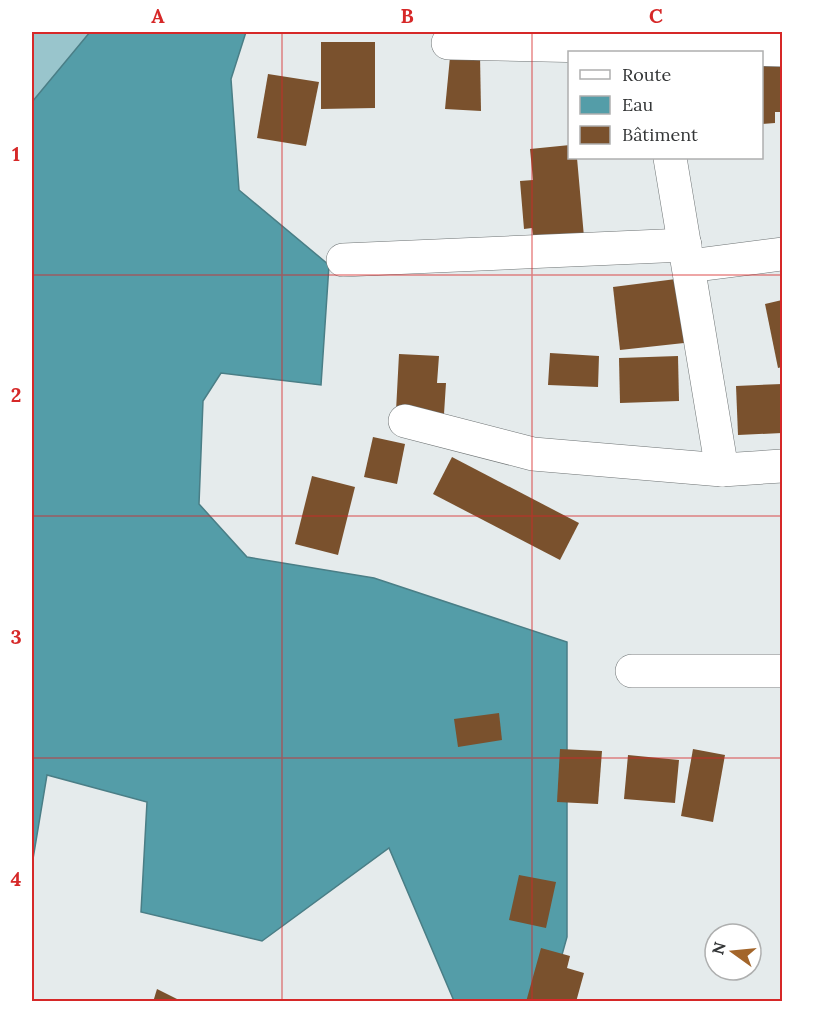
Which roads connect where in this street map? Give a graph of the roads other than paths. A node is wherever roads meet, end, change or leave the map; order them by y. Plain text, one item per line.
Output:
1 (448, 44) dead end
2 (665, 44) edge
3 (783, 50) edge
4 (670, 159) edge
5 (783, 255) edge
6 (687, 256) junction
7 (343, 260) dead end
8 (405, 422) dead end
9 (783, 466) edge
10 (722, 470) junction
11 (632, 671) dead end
12 (783, 671) edge

1 - 2 street
2 - 3 street
4 - 6 street
5 - 6 street
6 - 7 street
6 - 10 street
8 - 10 street
9 - 10 street
11 - 12 street

